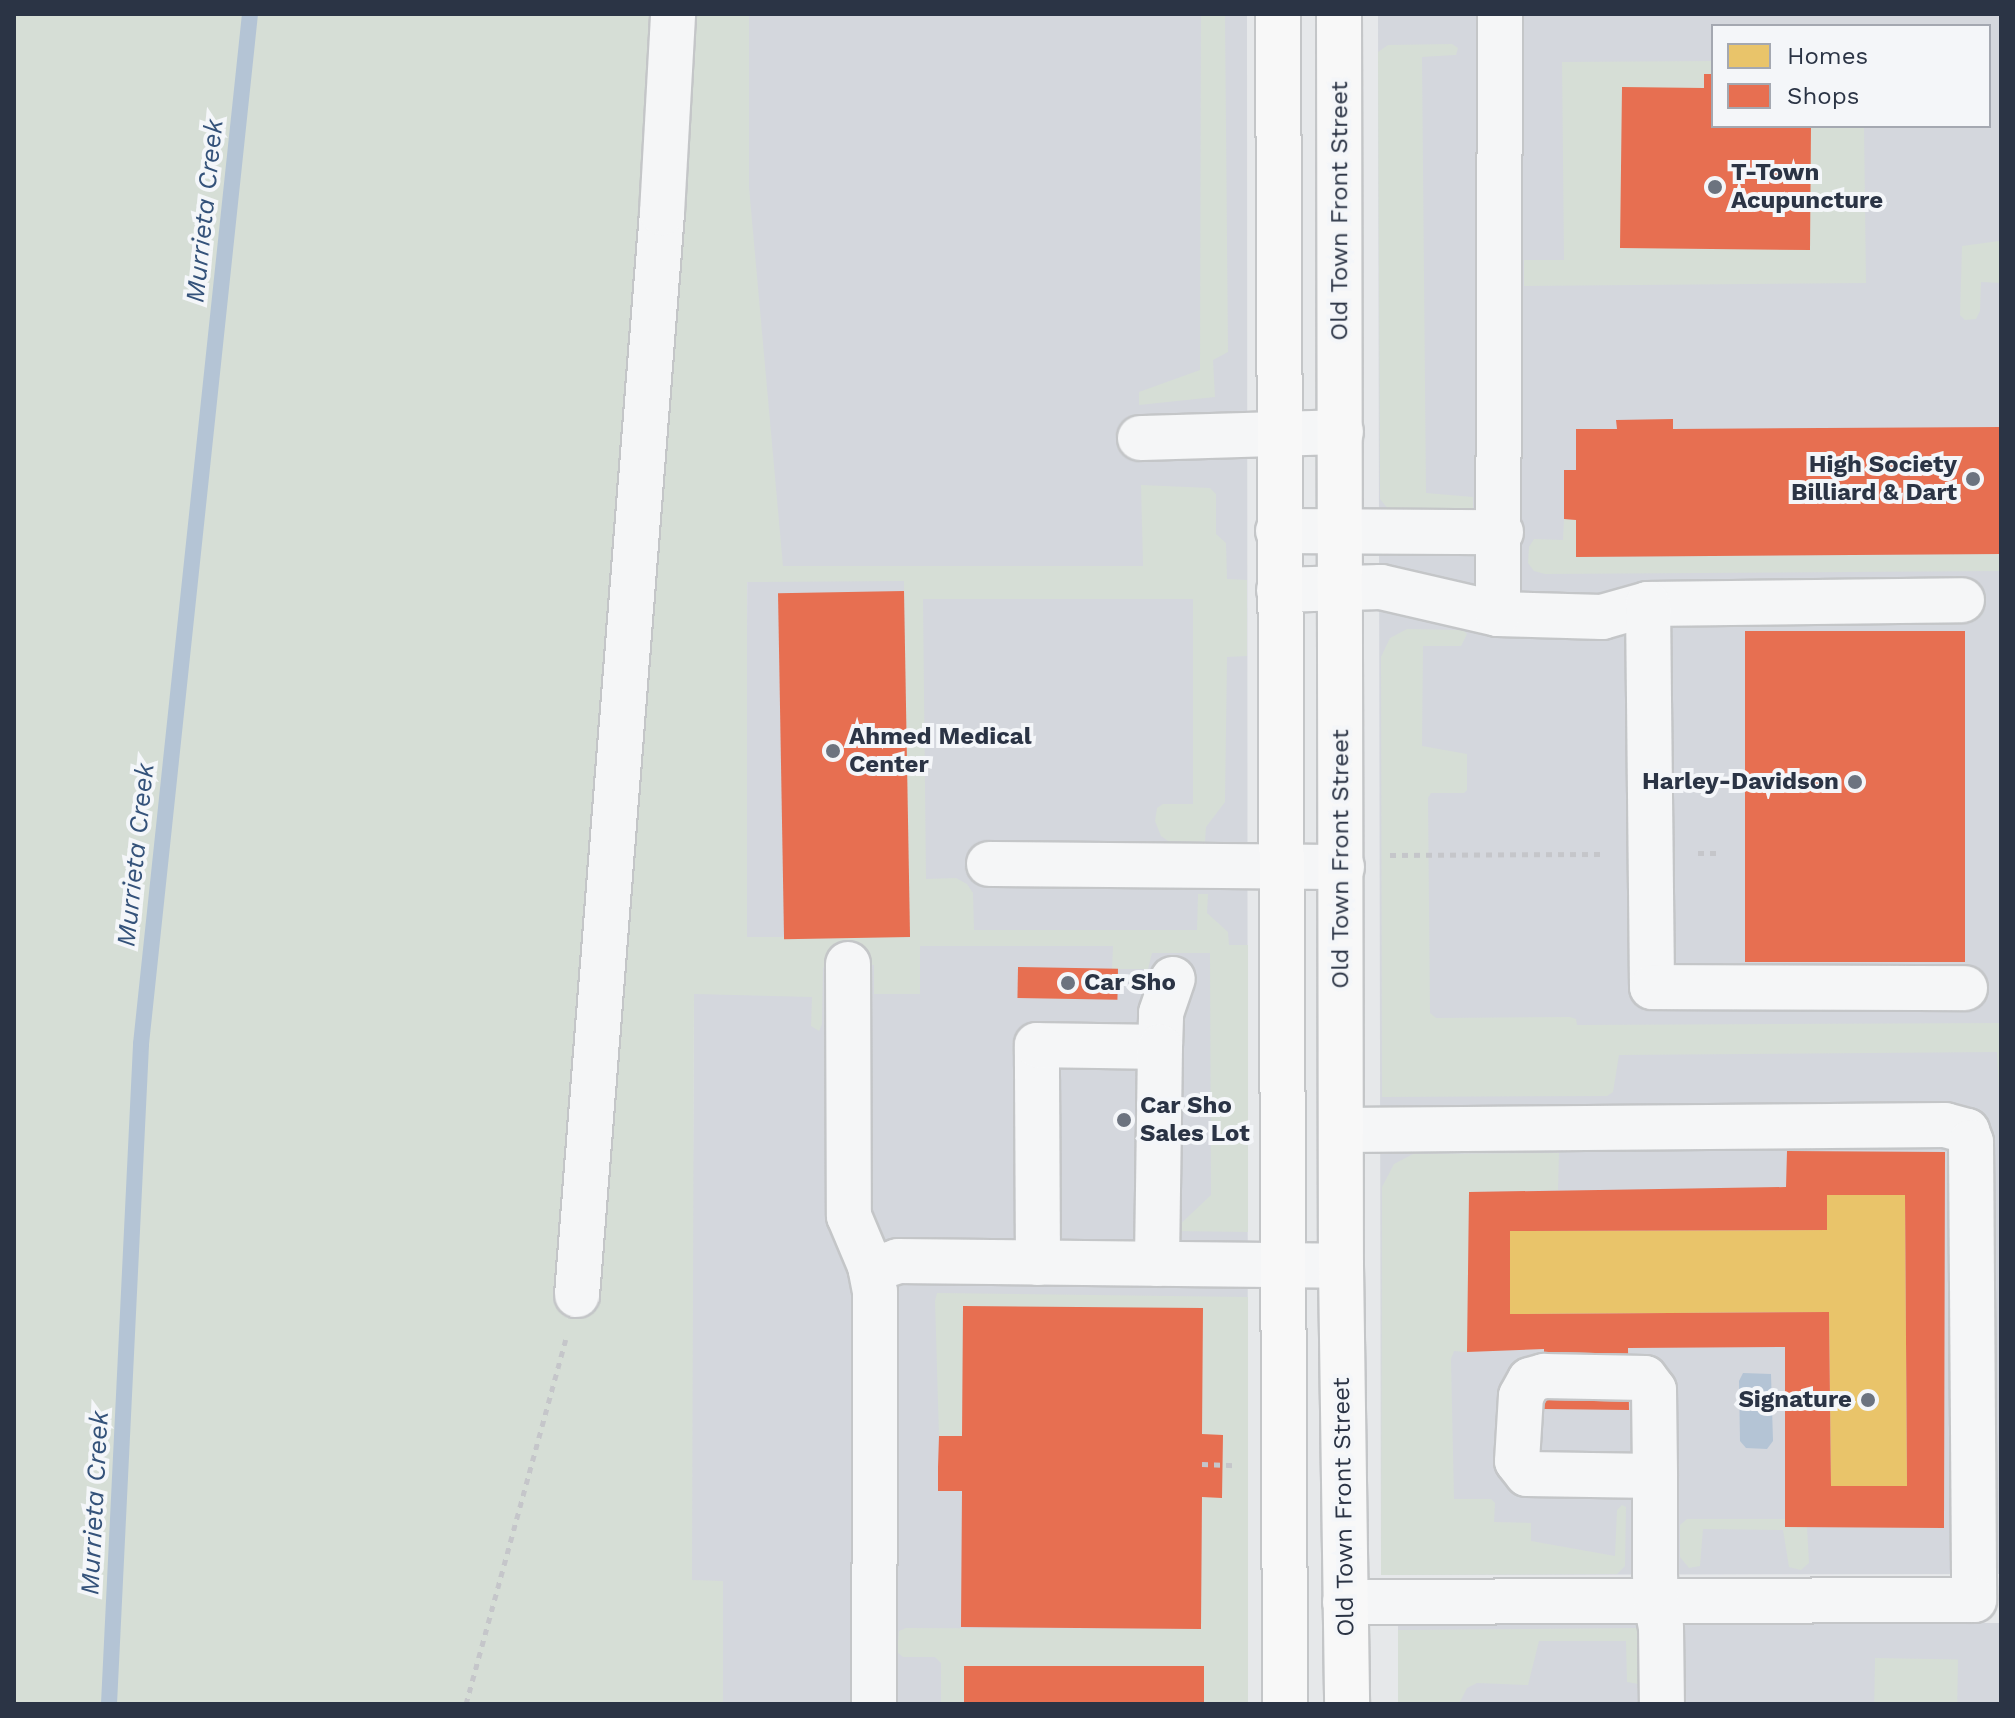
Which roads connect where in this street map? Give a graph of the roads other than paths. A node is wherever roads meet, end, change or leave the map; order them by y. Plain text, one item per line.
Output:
1 (673, 14) edge
2 (1278, 14) edge
3 (1339, 14) edge
4 (1500, 14) edge
5 (1278, 432) junction
6 (1341, 432) junction
7 (1140, 438) dead end
8 (1278, 531) junction
9 (1340, 531) junction
10 (1501, 532) junction
11 (1340, 588) junction
12 (1279, 590) junction
13 (1498, 600) junction
14 (1962, 600) dead end
15 (1648, 604) junction
16 (989, 864) dead end
17 (1280, 867) junction
18 (1342, 867) junction
19 (848, 964) dead end
20 (1173, 979) dead end
21 (1965, 988) dead end
22 (1160, 1047) junction
23 (1342, 1130) junction
24 (1038, 1263) junction
25 (1157, 1264) junction
26 (1283, 1265) junction
27 (1341, 1266) junction
28 (871, 1270) junction
29 (577, 1295) road end
30 (1655, 1476) dead end
31 (1345, 1602) junction
32 (1656, 1602) junction
33 (874, 1704) edge
34 (1285, 1704) edge
35 (1347, 1704) edge
36 (1662, 1704) edge

1 - 29 lane
2 - 5 main road
3 - 6 main road, Old Town Front Street
4 - 10 lane
5 - 6 lane
5 - 7 lane
5 - 8 main road
6 - 9 main road, Old Town Front Street
8 - 9 lane
8 - 12 main road
9 - 10 lane
9 - 11 main road, Old Town Front Street
10 - 13 lane
11 - 12 lane
11 - 13 lane
11 - 18 main road, Old Town Front Street
12 - 17 main road
13 - 15 lane
14 - 15 lane
15 - 21 lane
16 - 17 lane
17 - 18 lane
17 - 26 main road
18 - 23 main road, Old Town Front Street
19 - 28 lane
20 - 22 lane
22 - 24 lane
22 - 25 lane
23 - 27 main road, Old Town Front Street
23 - 32 lane
24 - 25 lane
24 - 28 lane
25 - 26 lane
26 - 27 lane
26 - 34 main road
27 - 31 main road, Old Town Front Street
28 - 33 lane
30 - 32 lane
31 - 32 lane
31 - 35 main road, Old Town Front Street
32 - 36 lane

